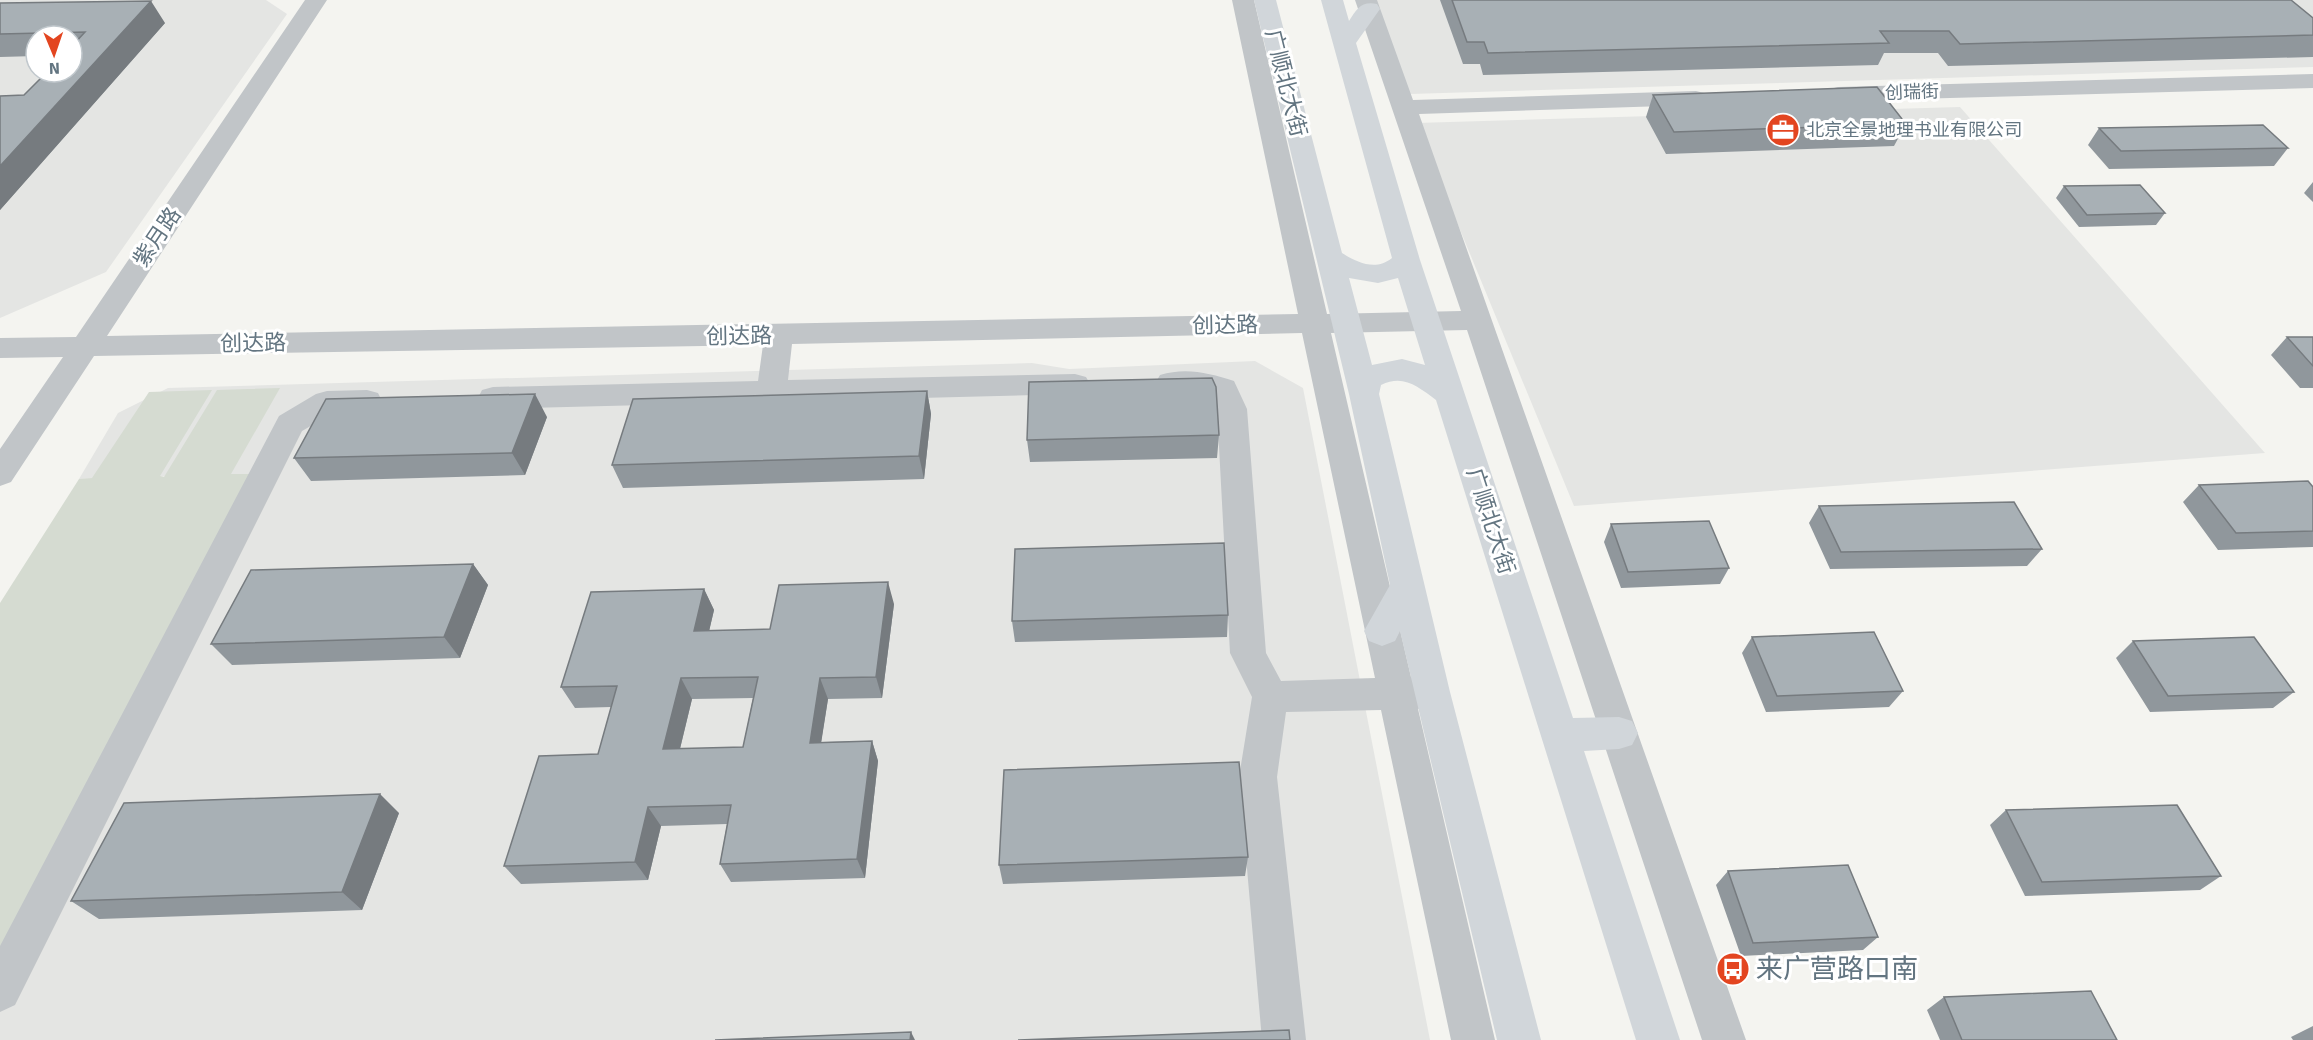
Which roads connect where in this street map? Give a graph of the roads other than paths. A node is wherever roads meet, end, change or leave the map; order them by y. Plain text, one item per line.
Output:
1 (316, 0) edge
2 (1242, 0) edge
3 (1265, 0) edge
4 (1332, 0) edge
5 (1367, 4) edge
6 (1345, 42) junction
7 (2313, 81) edge
8 (1286, 82) junction
9 (1811, 95) edge
10 (1715, 98) edge
11 (1404, 107) junction
12 (1267, 112) junction
13 (1329, 256) junction
14 (1407, 260) junction
15 (1478, 320) junction
16 (1426, 321) junction
17 (1330, 323) junction
18 (779, 335) junction
19 (84, 346) junction
20 (0, 348) edge
21 (1138, 382) edge
22 (1103, 383) edge
23 (772, 391) junction
24 (1364, 394) junction
25 (1450, 395) junction
26 (467, 399) edge
27 (397, 400) edge
28 (0, 474) edge
29 (1408, 585) junction
30 (1382, 631) junction
31 (1432, 692) junction
32 (1396, 693) junction
33 (1270, 697) junction
34 (1619, 733) junction
35 (1559, 735) junction
36 (0, 990) edge
37 (1284, 1040) edge
38 (1473, 1040) edge
39 (1519, 1040) edge
40 (1658, 1040) edge
41 (1724, 1040) edge

1 - 19 street, 紫月路
2 - 12 street
3 - 8 main road, 广顺北大街
4 - 6 main road, 广顺北大街
5 - 6 main road
5 - 11 street
6 - 14 main road, 广顺北大街
7 - 9 street, 创瑞街
8 - 12 main road
8 - 13 main road, 广顺北大街
10 - 11 street
11 - 15 street
12 - 17 street
13 - 14 main road
13 - 17 main road, 广顺北大街
14 - 16 main road, 广顺北大街
15 - 16 street, 创达路
15 - 34 street
16 - 17 street, 创达路
16 - 25 main road, 广顺北大街
17 - 18 street, 创达路
17 - 24 main road, 广顺北大街
17 - 30 street
18 - 19 street, 创达路
18 - 23 street
19 - 20 street, 创达路
19 - 28 street, 紫月路
21 - 33 street
22 - 23 street
23 - 26 street
24 - 25 main road
24 - 29 main road, 广顺北大街
25 - 35 main road, 广顺北大街
27 - 36 street
29 - 30 main road
29 - 31 main road, 广顺北大街
30 - 32 street
31 - 32 street
31 - 39 main road, 广顺北大街
32 - 33 street
32 - 38 street
33 - 37 street
34 - 35 main road
34 - 41 street
35 - 40 main road, 广顺北大街

